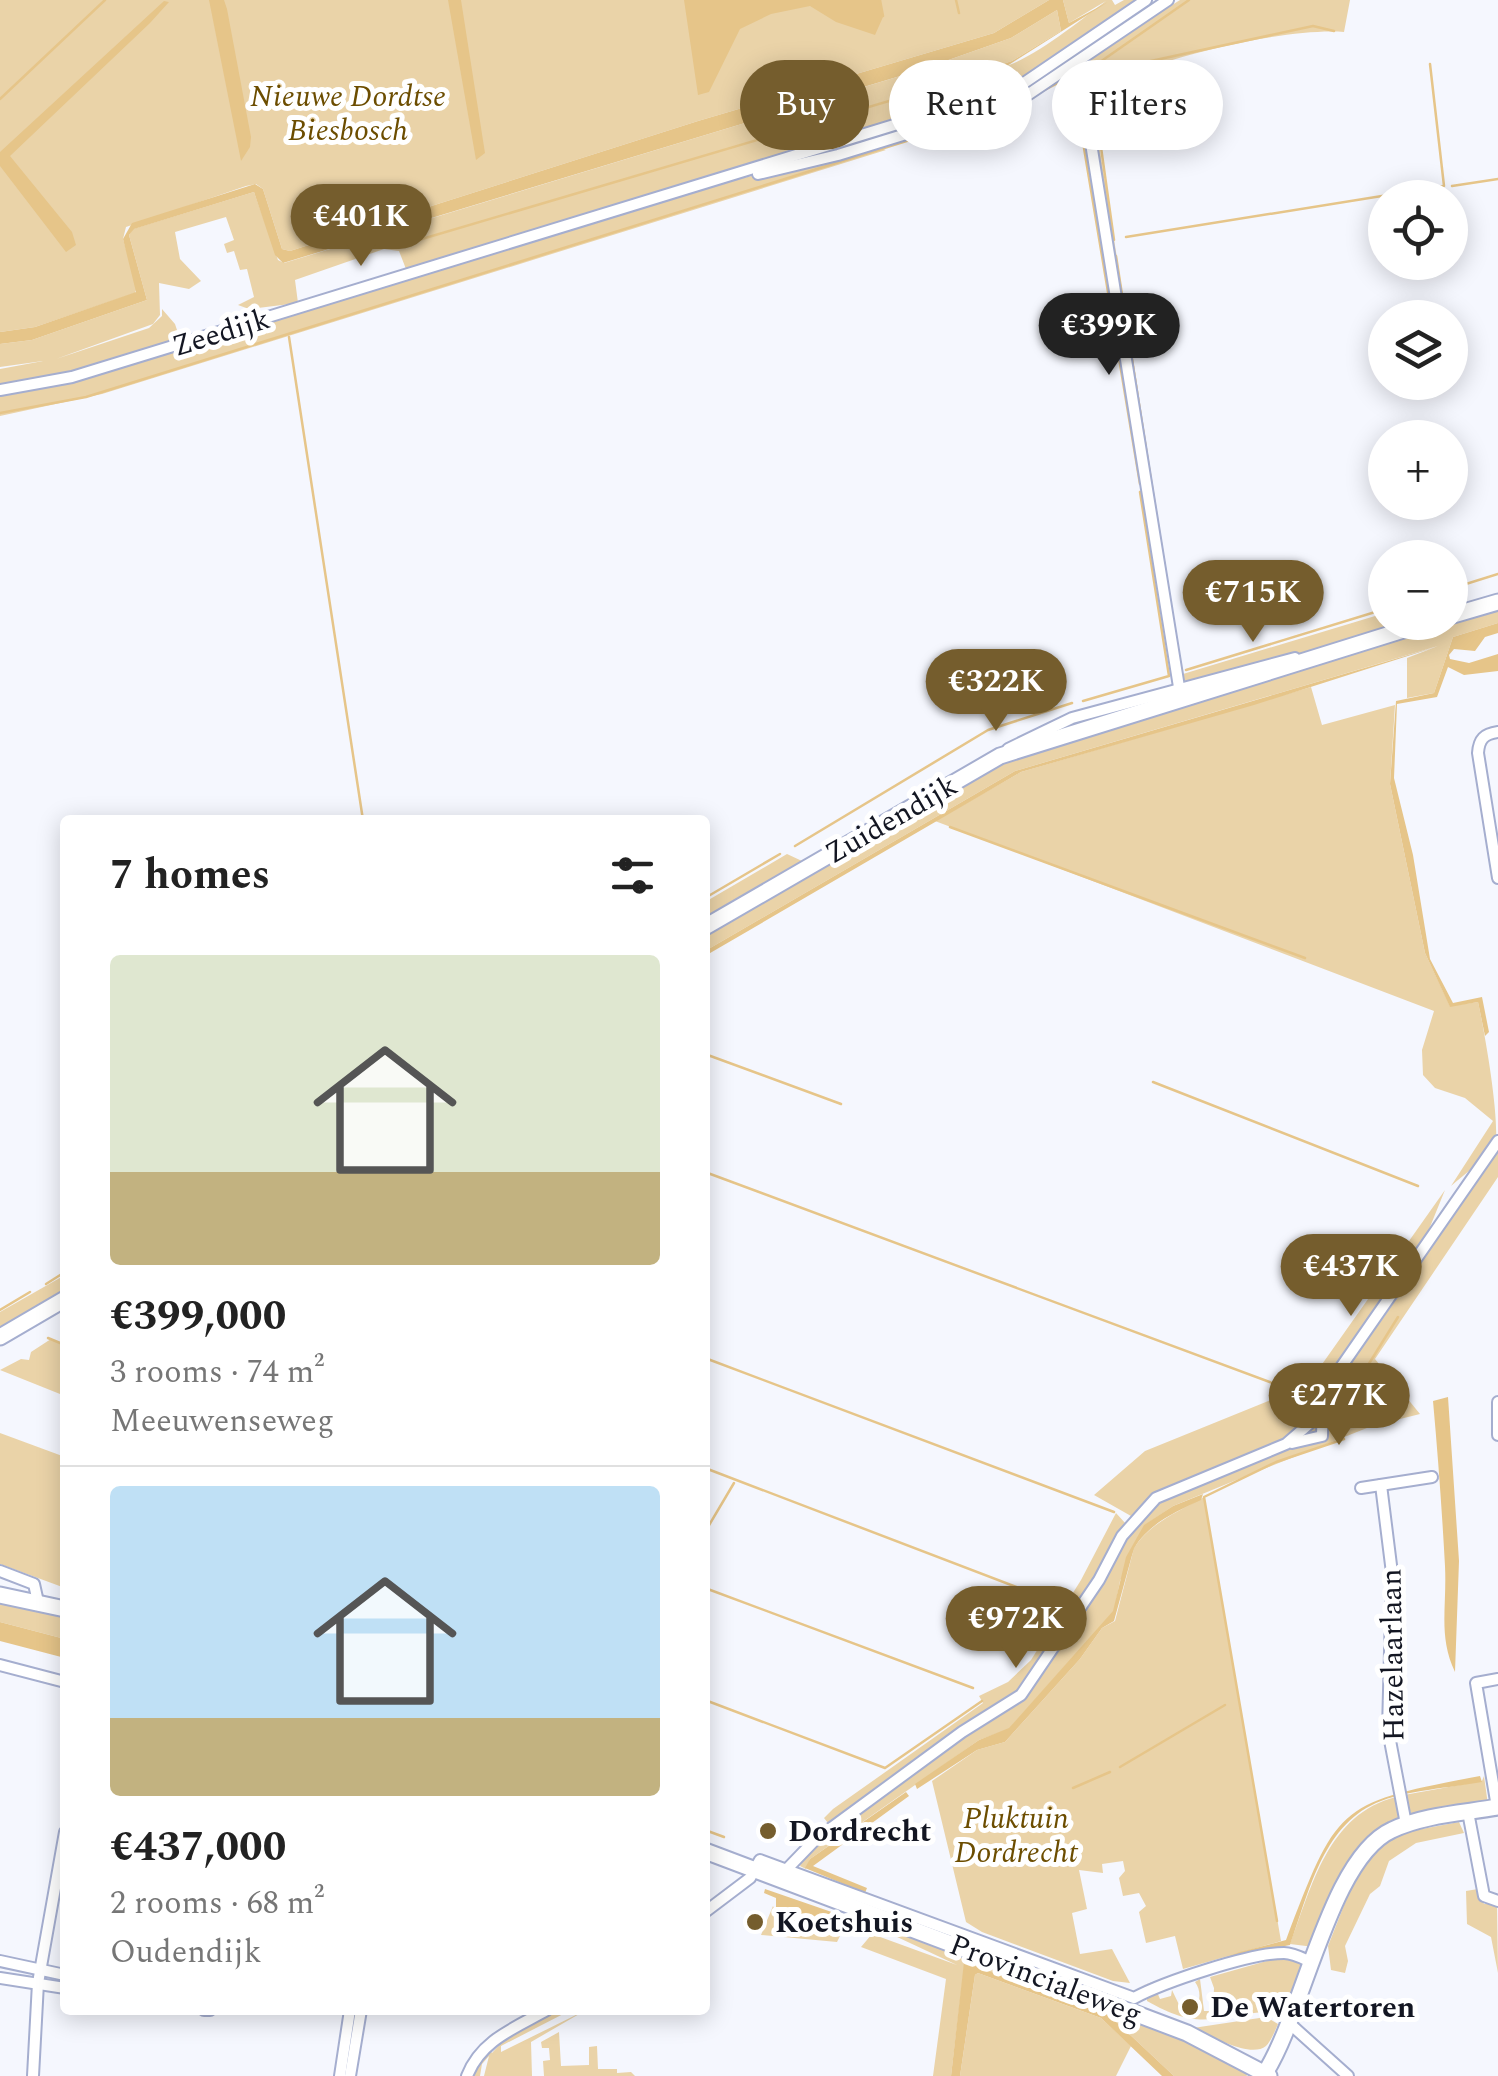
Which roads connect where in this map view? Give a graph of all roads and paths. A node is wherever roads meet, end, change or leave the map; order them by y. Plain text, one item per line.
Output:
1 (1146, 0) edge
2 (1168, 0) edge
3 (1082, 60) edge
4 (1052, 79) edge
5 (1092, 150) edge
6 (727, 177) junction
7 (0, 390) edge
8 (1498, 602) edge
9 (1468, 611) edge
10 (1373, 640) edge
11 (1336, 652) junction
12 (1178, 687) junction
13 (1498, 732) edge
14 (1000, 756) junction
15 (1492, 811) edge
16 (1497, 869) edge
17 (710, 924) edge
18 (1498, 1141) edge
19 (60, 1302) edge
20 (0, 1337) edge
21 (1323, 1396) junction
22 (1498, 1402) edge
23 (1498, 1435) edge
24 (1286, 1444) junction
25 (1432, 1477) dead end
26 (1382, 1485) junction
27 (1361, 1488) dead end
28 (0, 1571) edge
29 (0, 1595) edge
30 (38, 1602) junction
31 (60, 1609) edge
32 (0, 1664) edge
33 (1498, 1679) edge
34 (60, 1681) edge
35 (1495, 1775) edge
36 (1498, 1807) edge
37 (1468, 1812) junction
38 (1406, 1824) junction
39 (710, 1852) edge
40 (60, 1862) edge
41 (757, 1866) junction
42 (793, 1876) junction
43 (1498, 1901) edge
44 (710, 1908) edge
45 (0, 1961) edge
46 (1314, 1964) junction
47 (42, 1971) junction
48 (60, 1974) edge
49 (0, 1978) edge
50 (38, 1984) junction
51 (60, 1987) edge
52 (349, 2015) edge
53 (360, 2015) edge
54 (538, 2015) edge
55 (1289, 2022) junction
56 (1266, 2075) edge
57 (34, 2076) edge
58 (340, 2076) edge
59 (350, 2076) edge
60 (468, 2076) edge
61 (1348, 2076) edge

1 - 6 street, Zeedijk
2 - 3 street, Zeedijk
4 - 6 street, Zeedijk
5 - 12 street
6 - 7 street, Zeedijk
8 - 9 street
10 - 11 street, Zuidendijk
11 - 12 street
11 - 14 street, Zuidendijk
12 - 14 street
13 - 15 street
14 - 17 street, Zuidendijk
15 - 16 street
18 - 21 street
19 - 20 street
21 - 24 street
21 - 24 street
22 - 23 street
24 - 42 street
25 - 26 street
26 - 27 street
26 - 38 street, Hazelaarlaan
28 - 30 street
29 - 30 street
30 - 31 street
32 - 34 street
33 - 35 street
35 - 36 street
36 - 37 street
37 - 38 street
37 - 43 street
38 - 46 street
39 - 41 street, Provincialeweg
40 - 47 street
41 - 42 street, Provincialeweg
41 - 44 street
42 - 46 street
42 - 56 street, Provincialeweg
45 - 47 street
46 - 55 street
47 - 48 street
47 - 50 street
49 - 50 street
50 - 51 street
50 - 57 street
52 - 58 street
53 - 59 street
54 - 60 street
55 - 56 street
55 - 61 street

